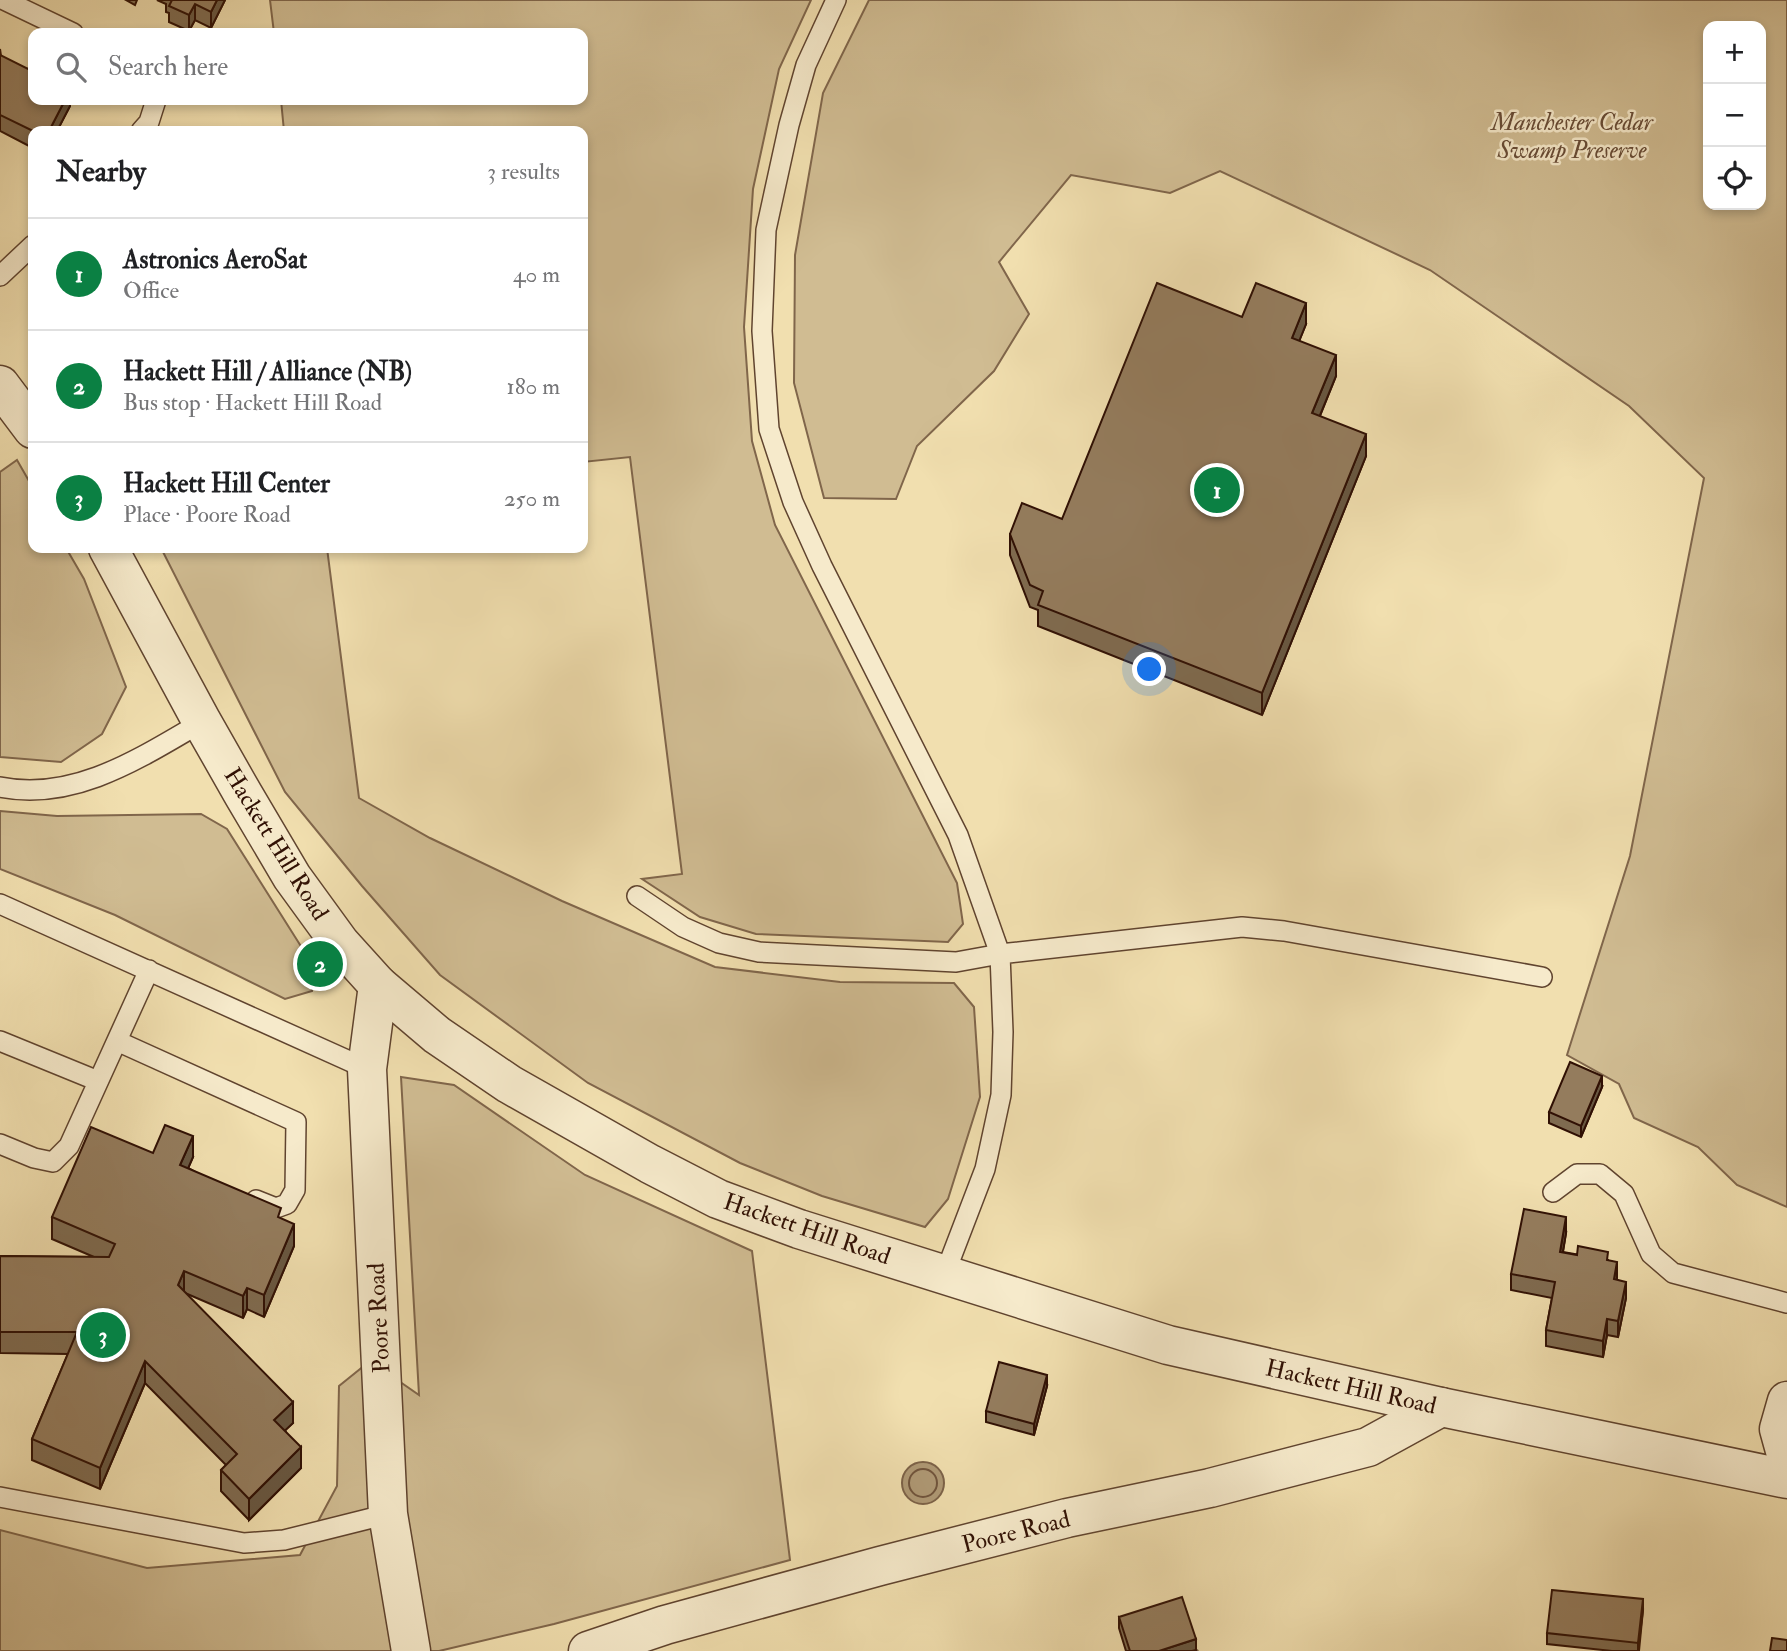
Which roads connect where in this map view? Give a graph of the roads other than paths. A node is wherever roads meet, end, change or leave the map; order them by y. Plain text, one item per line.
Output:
1 (4, 0) edge
2 (836, 0) edge
3 (63, 28) edge
4 (154, 105) edge
5 (145, 126) edge
6 (28, 250) edge
7 (0, 276) edge
8 (0, 385) edge
9 (28, 422) edge
10 (111, 553) edge
11 (202, 722) junction
12 (0, 787) edge
13 (637, 896) dead end
14 (0, 904) edge
15 (1000, 954) junction
16 (149, 970) junction
17 (1542, 977) dead end
18 (378, 985) junction
19 (0, 1041) edge
20 (117, 1041) junction
21 (368, 1069) junction
22 (98, 1081) junction
23 (79, 1123) junction
24 (102, 1133) edge
25 (0, 1144) edge
26 (237, 1192) edge
27 (1553, 1192) dead end
28 (944, 1276) junction
29 (1787, 1303) edge
30 (1787, 1401) edge
31 (1441, 1407) junction
32 (1787, 1458) edge
33 (1787, 1479) edge
34 (0, 1497) edge
35 (388, 1514) junction
36 (411, 1651) edge
37 (588, 1651) edge

1 - 3 lane
2 - 15 lane
4 - 5 lane
6 - 7 lane
8 - 9 street
10 - 11 street, Hackett Hill Road
11 - 12 lane
11 - 18 street, Hackett Hill Road
13 - 15 lane
14 - 16 lane
15 - 17 lane
15 - 28 lane
16 - 20 lane
16 - 21 lane
18 - 21 street, Poore Road
18 - 28 street, Hackett Hill Road
19 - 22 lane
20 - 22 lane
20 - 26 lane
21 - 35 street, Poore Road
22 - 23 lane
23 - 24 lane
23 - 25 lane
27 - 29 lane
28 - 31 street, Hackett Hill Road
30 - 32 street
31 - 33 street, Hackett Hill Road
31 - 37 street, Poore Road
34 - 35 lane
35 - 36 street, Poore Road

